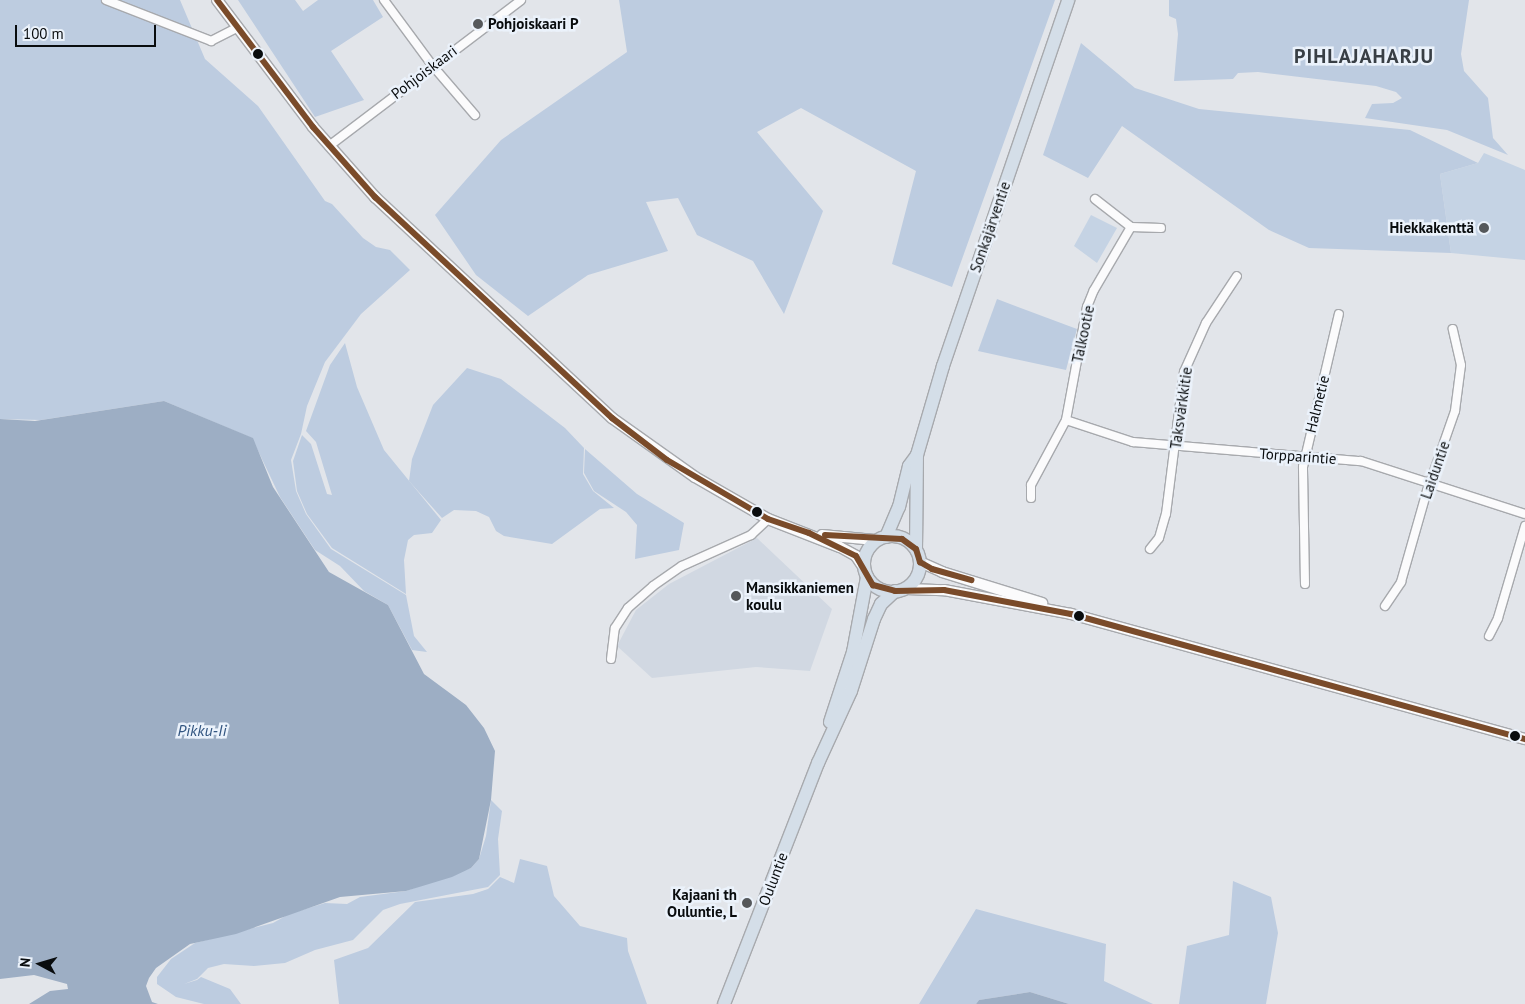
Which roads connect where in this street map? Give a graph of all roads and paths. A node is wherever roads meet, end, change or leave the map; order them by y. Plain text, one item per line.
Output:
1 (106, 0) edge
2 (217, 0) edge
3 (384, 0) edge
4 (520, 0) edge
5 (1068, 0) edge
6 (238, 28) junction
7 (432, 65) junction
8 (475, 115) dead end
9 (329, 146) junction
10 (1095, 199) dead end
11 (1131, 227) junction
12 (1161, 228) dead end
13 (1237, 276) dead end
14 (1339, 314) dead end
15 (1453, 329) dead end
16 (1066, 420) junction
17 (1175, 447) junction
18 (917, 455) junction
19 (1304, 457) junction
20 (1430, 481) junction
21 (1031, 498) dead end
22 (1525, 514) edge
23 (768, 519) junction
24 (1525, 526) edge
25 (809, 533) junction
26 (880, 539) junction
27 (1150, 550) dead end
28 (918, 555) junction
29 (862, 565) junction
30 (867, 577) junction
31 (1305, 584) dead end
32 (900, 590) junction
33 (1384, 606) dead end
34 (1071, 614) junction
35 (1489, 636) dead end
36 (611, 659) dead end
37 (1525, 739) edge
38 (822, 754) junction
39 (724, 1004) edge

1 - 6 street
2 - 6 main road
3 - 7 street
4 - 7 street, Pohjoiskaari
5 - 18 highway, Sonkajärventie
6 - 9 main road
7 - 8 street
7 - 9 street, Pohjoiskaari
9 - 23 main road
10 - 11 street
11 - 12 street
11 - 16 street, Talkootie
13 - 17 street, Taksvärkkitie
14 - 19 street, Halmetie
15 - 20 street, Laiduntie
16 - 17 street, Torpparintie
16 - 21 street, Talkootie
17 - 19 street, Torpparintie
17 - 27 street, Taksvärkkitie
18 - 26 highway, Sonkajärventie
18 - 28 highway, Sonkajärventie
19 - 20 street, Torpparintie
19 - 31 street, Halmetie
20 - 22 street, Torpparintie
20 - 33 street, Laiduntie
23 - 25 main road
23 - 36 street
24 - 35 street
25 - 26 main road
25 - 29 main road
26 - 28 highway
26 - 29 highway
28 - 32 highway
28 - 34 main road
29 - 30 highway
30 - 32 highway
30 - 38 highway, Ouluntie
32 - 34 main road
32 - 38 highway, Ouluntie
34 - 37 main road
38 - 39 highway, Ouluntie

